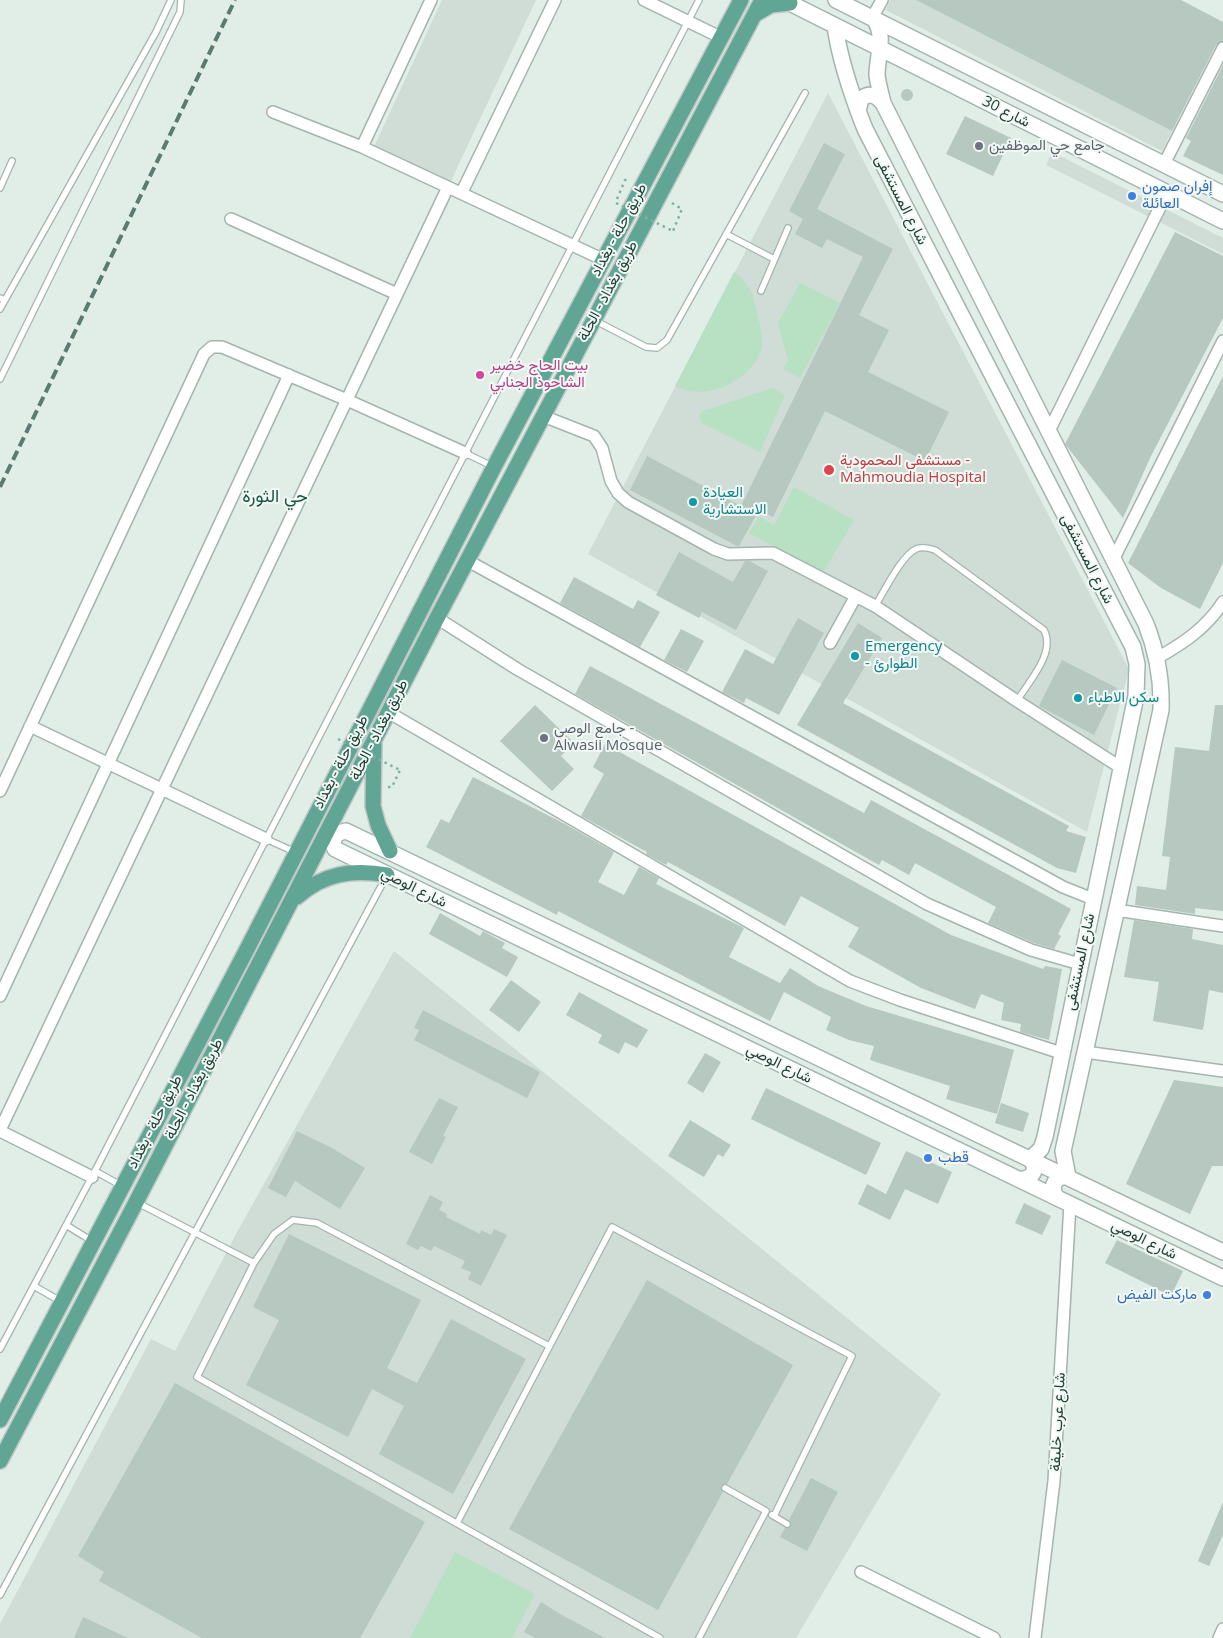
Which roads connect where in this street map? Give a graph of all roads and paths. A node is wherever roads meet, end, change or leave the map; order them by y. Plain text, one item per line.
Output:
1 (171, 0) edge
2 (181, 0) edge
3 (431, 0) edge
4 (555, 0) edge
5 (644, 0) edge
6 (699, 0) edge
7 (741, 0) edge
8 (762, 0) edge
9 (836, 0) edge
10 (882, 0) edge
11 (787, 1) edge
12 (754, 15) junction
13 (688, 22) junction
14 (875, 23) junction
15 (835, 26) junction
16 (902, 33) junction
17 (720, 37) junction
18 (864, 41) junction
19 (1223, 48) edge
20 (886, 52) junction
21 (805, 93) dead end
22 (883, 103) junction
23 (858, 111) junction
24 (273, 112) dead end
25 (362, 146) junction
26 (12, 161) dead end
27 (1164, 164) junction
28 (626, 179) dead end
29 (448, 187) junction
30 (0, 188) edge
31 (462, 192) junction
32 (1167, 193) junction
33 (1223, 194) edge
34 (682, 209) dead end
35 (230, 219) dead end
36 (1223, 221) edge
37 (788, 228) dead end
38 (726, 234) junction
39 (572, 245) junction
40 (774, 259) junction
41 (604, 260) junction
42 (761, 291) dead end
43 (397, 294) junction
44 (2, 299) edge
45 (0, 309) edge
46 (593, 320) junction
47 (1223, 341) edge
48 (289, 376) junction
49 (0, 379) edge
50 (347, 400) junction
51 (543, 416) junction
52 (1049, 431) junction
53 (465, 453) junction
54 (494, 467) junction
55 (1113, 560) junction
56 (468, 561) junction
57 (856, 596) junction
58 (1223, 602) edge
59 (875, 606) junction
60 (436, 618) junction
61 (830, 643) dead end
62 (1157, 658) junction
63 (1137, 664) junction
64 (1017, 701) junction
65 (388, 712) junction
66 (30, 726) junction
67 (374, 738) junction
68 (338, 739) dead end
69 (109, 764) junction
70 (1120, 767) junction
71 (390, 787) dead end
72 (160, 789) junction
73 (0, 791) edge
74 (266, 839) junction
75 (295, 852) junction
76 (390, 852) junction
77 (387, 875) junction
78 (1093, 899) junction
79 (292, 901) junction
80 (1116, 910) junction
81 (1223, 926) edge
82 (1080, 964) junction
83 (0, 996) edge
84 (1085, 1052) junction
85 (1061, 1053) junction
86 (1223, 1071) edge
87 (0, 1130) edge
88 (1047, 1130) junction
89 (1067, 1134) junction
90 (1037, 1167) junction
91 (94, 1174) junction
92 (1018, 1180) junction
93 (122, 1186) junction
94 (1062, 1190) junction
95 (136, 1202) junction
96 (66, 1226) junction
97 (195, 1232) junction
98 (94, 1241) junction
99 (1223, 1252) edge
100 (254, 1263) junction
101 (1223, 1278) edge
102 (34, 1286) junction
103 (62, 1302) junction
104 (549, 1346) junction
105 (0, 1349) edge
106 (0, 1420) edge
107 (0, 1461) edge
108 (725, 1488) dead end
109 (766, 1511) junction
110 (774, 1516) junction
111 (457, 1523) junction
112 (787, 1524) dead end
113 (861, 1572) dead end
114 (0, 1594) edge
115 (1223, 1629) edge
116 (660, 1638) edge
117 (699, 1638) edge
118 (994, 1638) edge
119 (1035, 1638) edge
120 (1218, 1638) edge

1 - 44 lane
2 - 49 lane
3 - 25 street
4 - 31 street
5 - 13 street
6 - 13 lane
7 - 17 main road, طريق حلة - بغداد
8 - 12 main road, طريق بغداد - الحلة
9 - 14 street, شارع 30
10 - 14 street
11 - 12 main road
11 - 15 street, شارع 30
12 - 46 main road, طريق بغداد - الحلة
13 - 17 street
13 - 39 lane
14 - 16 street, شارع 30
14 - 18 street
14 - 20 street
15 - 18 street, شارع 30
15 - 23 street, شارع المستشفى
16 - 20 street
16 - 27 street, شارع 30
17 - 41 main road, طريق حلة - بغداد
18 - 20 street, شارع 30
19 - 27 street
20 - 22 street, شارع المستشفى
20 - 32 street, شارع 30
21 - 38 lane
22 - 23 street
22 - 52 street, شارع المستشفى
23 - 63 street, شارع المستشفى
24 - 25 street
25 - 29 street
26 - 30 lane
27 - 33 street, شارع 30
28 - 34 path, bridge
29 - 31 street
29 - 43 street
31 - 39 street
32 - 36 street, شارع 30
32 - 52 street
35 - 43 street
37 - 40 lane
38 - 40 lane
38 - 46 lane
39 - 41 street
39 - 53 lane
40 - 42 lane
41 - 54 main road, طريق حلة - بغداد
43 - 50 street
44 - 45 lane
46 - 51 main road, طريق بغداد - الحلة
47 - 55 street
48 - 50 street
48 - 66 street
48 - 69 street
50 - 53 street
50 - 72 street
51 - 56 main road, طريق بغداد - الحلة
51 - 57 street
52 - 55 street, شارع المستشفى
53 - 54 lane
53 - 74 lane
54 - 75 main road, طريق حلة - بغداد
55 - 62 street, شارع المستشفى
56 - 60 main road, طريق بغداد - الحلة
56 - 78 street
57 - 59 street
57 - 61 street
58 - 62 street
59 - 64 street
59 - 64 lane
60 - 65 main road, طريق بغداد - الحلة
60 - 82 street
62 - 63 street
62 - 80 street, شارع المستشفى
63 - 70 street, شارع المستشفى
64 - 70 street
65 - 67 main road, طريق بغداد - الحلة
65 - 85 street
66 - 69 street
66 - 73 street
67 - 76 main road
67 - 79 main road, طريق بغداد - الحلة
68 - 71 path, bridge
69 - 72 street
69 - 83 street
70 - 78 street, شارع المستشفى
72 - 74 street
72 - 87 street
74 - 75 lane
74 - 91 lane
75 - 93 main road, طريق حلة - بغداد
76 - 77 street, شارع الوصي
76 - 90 street, شارع الوصي
77 - 79 main road
77 - 92 street, شارع الوصي
77 - 97 lane
78 - 82 street, شارع المستشفى
79 - 95 main road, طريق بغداد - الحلة
80 - 81 street
80 - 84 street, شارع المستشفى
82 - 85 street, شارع المستشفى
84 - 86 street
84 - 89 street, شارع المستشفى
85 - 88 street, شارع المستشفى
87 - 91 street
88 - 89 street
88 - 90 street, شارع المستشفى
89 - 90 street
89 - 94 street
90 - 92 street
90 - 94 street, شارع الوصي
91 - 93 lane
91 - 96 lane
92 - 94 street, شارع الوصي
93 - 98 main road, طريق حلة - بغداد
94 - 99 street, شارع الوصي
94 - 101 street, شارع الوصي
94 - 119 street, شارع عرب خليفة
95 - 97 lane
95 - 107 main road, طريق بغداد - الحلة
96 - 98 lane
96 - 102 lane
97 - 100 lane
97 - 114 lane
98 - 103 main road, طريق حلة - بغداد
100 - 104 lane
100 - 111 lane
102 - 103 lane
102 - 105 lane
103 - 106 main road, طريق حلة - بغداد
104 - 110 lane
104 - 111 lane
108 - 109 lane
109 - 110 lane
109 - 117 lane
110 - 112 lane
111 - 116 lane
113 - 118 street
115 - 120 street

